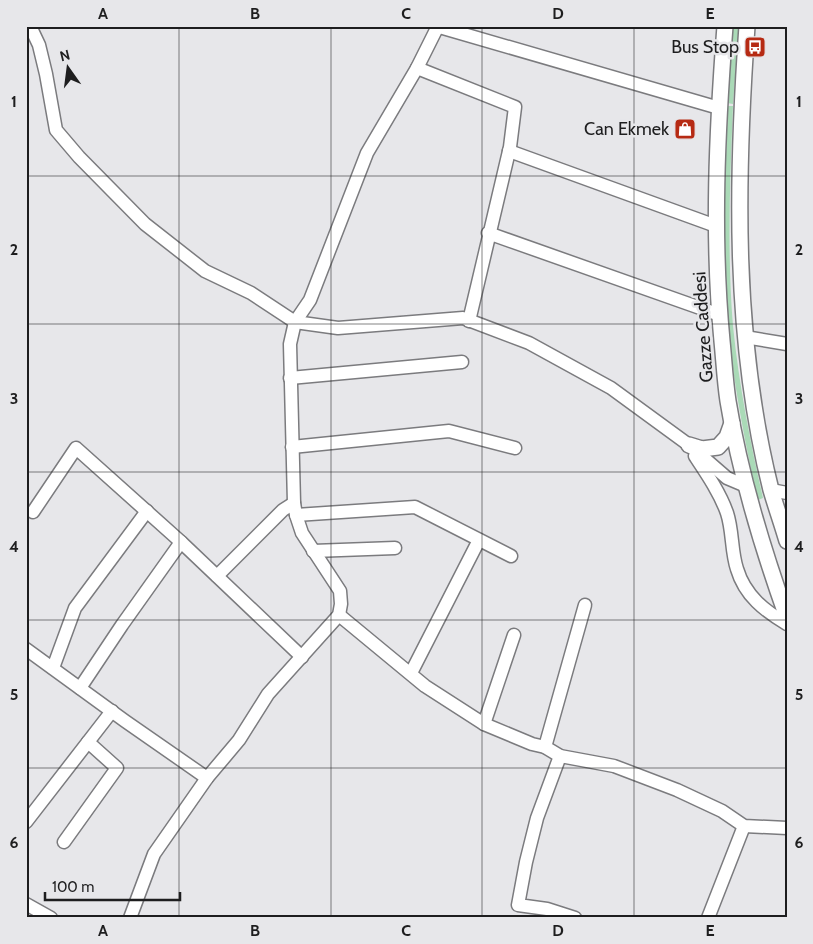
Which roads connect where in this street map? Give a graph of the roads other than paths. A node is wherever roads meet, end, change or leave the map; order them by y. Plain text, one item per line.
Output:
1 (30, 26) edge
2 (437, 26) edge
3 (725, 26) edge
4 (747, 26) edge
5 (417, 68) junction
6 (719, 108) junction
7 (509, 151) junction
8 (716, 226) junction
9 (488, 233) junction
10 (720, 314) junction
11 (469, 321) junction
12 (295, 322) junction
13 (745, 336) junction
14 (787, 344) edge
15 (462, 362) dead end
16 (290, 378) junction
17 (732, 423) junction
18 (689, 445) junction
19 (292, 446) junction
20 (515, 448) dead end
21 (746, 486) junction
22 (771, 490) junction
23 (787, 493) edge
24 (295, 509) junction
25 (147, 511) junction
26 (33, 512) dead end
27 (479, 540) junction
28 (787, 541) edge
29 (181, 542) junction
30 (395, 548) dead end
31 (313, 551) junction
32 (510, 556) dead end
33 (217, 576) junction
34 (585, 605) dead end
35 (339, 615) junction
36 (787, 617) edge
37 (787, 624) edge
38 (514, 634) dead end
39 (26, 649) edge
40 (302, 656) junction
41 (53, 668) junction
42 (411, 673) junction
43 (80, 688) junction
44 (112, 711) junction
45 (484, 724) junction
46 (88, 742) junction
47 (544, 747) junction
48 (560, 756) junction
49 (207, 778) junction
50 (26, 822) edge
51 (744, 826) junction
52 (787, 828) edge
53 (64, 842) dead end
54 (26, 904) edge
55 (51, 918) edge
56 (130, 918) edge
57 (575, 918) edge
58 (708, 918) edge

1 - 12 street
2 - 5 street
2 - 6 street
3 - 6 main road, Gazze Caddesi
4 - 13 main road
5 - 7 street
5 - 12 street
6 - 8 main road, Gazze Caddesi
7 - 8 street
7 - 9 street
8 - 10 main road, Gazze Caddesi
9 - 10 street
9 - 11 street
10 - 17 main road, Gazze Caddesi
11 - 12 street
11 - 18 street
12 - 16 street
13 - 14 street
13 - 22 main road
15 - 16 street
16 - 19 street
17 - 18 main road
17 - 21 main road, Gazze Caddesi
18 - 21 street
18 - 37 street
19 - 20 street
19 - 24 street
21 - 36 main road, Gazze Caddesi
22 - 23 street
22 - 28 main road
24 - 27 street
24 - 31 street
24 - 33 street
25 - 26 street
25 - 29 street
25 - 41 street
27 - 32 street
27 - 42 street
29 - 33 street
29 - 43 street
30 - 31 street
31 - 35 street
33 - 40 street
34 - 47 street
35 - 40 street
35 - 42 street
38 - 45 street
39 - 41 street
40 - 49 street
41 - 43 street
42 - 45 street
43 - 44 street
44 - 46 street
44 - 49 street
45 - 47 street
46 - 50 street
46 - 53 street
47 - 48 street
48 - 51 street
48 - 57 street
49 - 56 street
51 - 52 street
51 - 58 street
54 - 55 street

